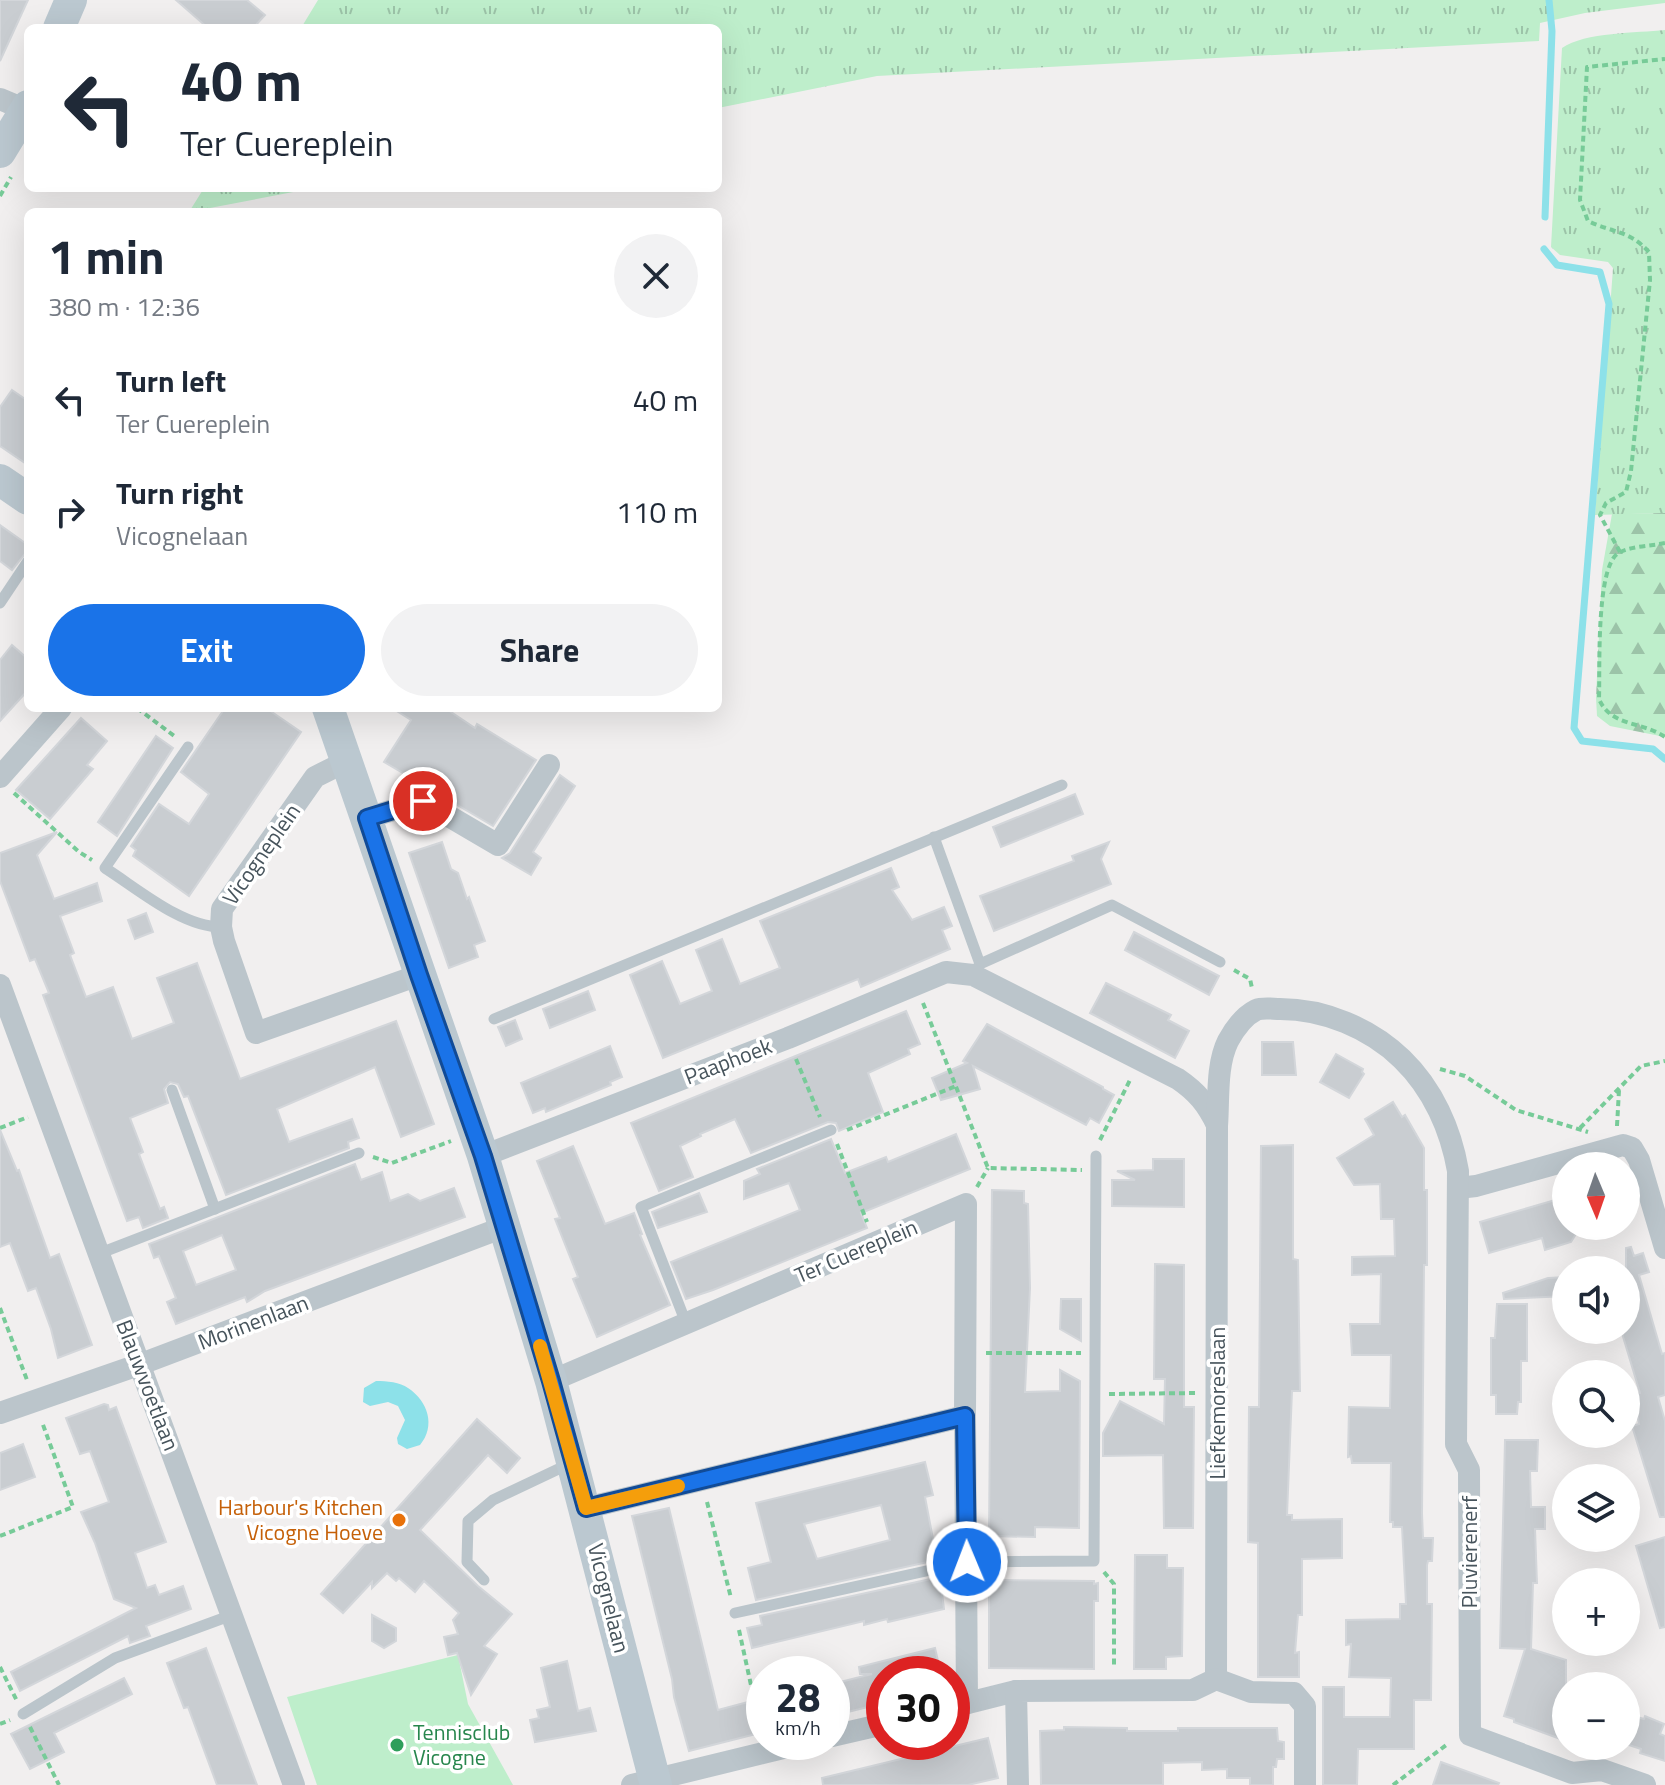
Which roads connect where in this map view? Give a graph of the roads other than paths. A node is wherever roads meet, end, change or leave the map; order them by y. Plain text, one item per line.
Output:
1 (71, 0) edge
2 (61, 24) edge
3 (18, 105) edge
4 (0, 152) edge
5 (0, 480) edge
6 (24, 496) edge
7 (24, 567) edge
8 (0, 603) edge
9 (58, 712) edge
10 (329, 712) edge
11 (188, 747) road end
12 (347, 761) junction
13 (549, 765) dead end
14 (6, 784) edge
15 (1062, 785) dead end
16 (367, 818) junction
17 (934, 837) junction
18 (221, 927) junction
19 (1220, 962) road end
20 (977, 969) junction
21 (419, 975) junction
22 (0, 985) edge
23 (494, 1019) dead end
24 (172, 1090) dead end
25 (1217, 1126) junction
26 (830, 1133) road end
27 (479, 1144) junction
28 (359, 1153) road end
29 (1096, 1156) road end
30 (1458, 1188) junction
31 (215, 1209) junction
32 (504, 1227) junction
33 (1665, 1248) edge
34 (97, 1254) junction
35 (686, 1323) junction
36 (141, 1364) junction
37 (551, 1381) junction
38 (0, 1413) edge
39 (965, 1416) junction
40 (573, 1462) junction
41 (586, 1508) junction
42 (967, 1562) junction
43 (484, 1580) dead end
44 (735, 1613) dead end
45 (233, 1615) junction
46 (962, 1656) edge
47 (1216, 1679) junction
48 (1016, 1691) junction
49 (970, 1702) edge
50 (23, 1714) dead end
51 (746, 1758) edge
52 (648, 1783) edge
53 (294, 1785) edge
54 (1018, 1785) edge
55 (1305, 1785) edge
56 (1645, 1785) edge

1 - 2 street
3 - 4 street
5 - 6 street
7 - 8 lane
9 - 14 street
10 - 12 street, Vicognelaan
11 - 18 lane
12 - 16 street, Vicognelaan
12 - 18 street, Vicogneplein
13 - 16 street
15 - 17 lane
16 - 21 street, Vicognelaan
17 - 20 lane
17 - 23 lane
18 - 21 street, Vicogneplein
19 - 20 lane, Paaphoek
20 - 25 street, Paaphoek
20 - 27 street, Paaphoek
21 - 27 street, Vicognelaan
22 - 34 street, Blauwvoetlaan
24 - 31 lane
25 - 30 street, Pluvierenerf
25 - 47 street, Liefkemoreslaan
26 - 35 lane
27 - 32 street, Vicognelaan
28 - 31 lane
29 - 42 lane
30 - 33 street
30 - 56 street, Pluvierenerf
31 - 34 lane
32 - 36 street, Morinenlaan
32 - 37 street, Vicognelaan
34 - 36 street, Blauwvoetlaan
35 - 37 street, Ter Cuereplein
35 - 39 street, Ter Cuereplein
36 - 38 street, Morinenlaan
36 - 45 street, Blauwvoetlaan
37 - 40 street, Vicognelaan
39 - 41 street
39 - 42 street, Ter Cuereplein
40 - 41 street, Vicognelaan
40 - 43 lane
41 - 52 street, Vicognelaan
42 - 44 lane
42 - 46 street, Ter Cuereplein
45 - 50 lane
45 - 53 street, Blauwvoetlaan
47 - 48 street
47 - 55 street
48 - 49 street
48 - 54 street
51 - 52 street

